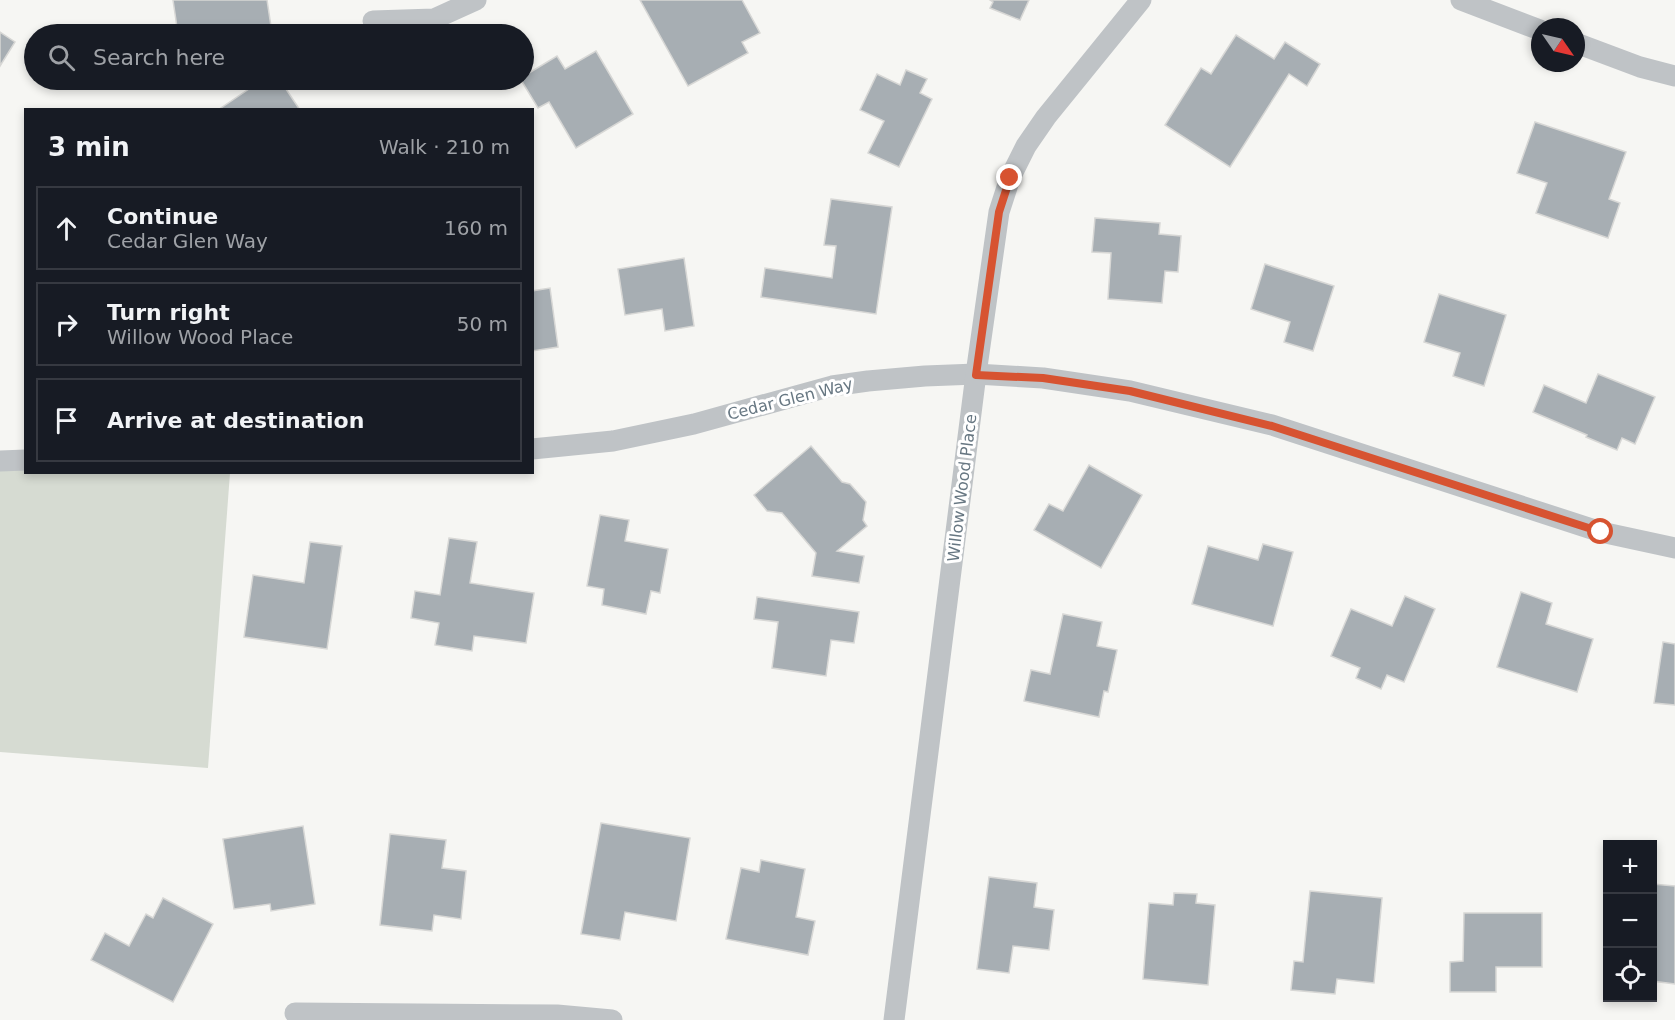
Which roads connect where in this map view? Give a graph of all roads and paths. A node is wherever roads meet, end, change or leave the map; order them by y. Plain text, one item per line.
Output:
1 (476, 0) edge
2 (1142, 0) edge
3 (1461, 0) edge
4 (374, 21) dead end
5 (1531, 27) edge
6 (1585, 46) edge
7 (1675, 76) edge
8 (976, 375) junction
9 (534, 449) edge
10 (0, 460) edge
11 (24, 460) edge
12 (1675, 548) edge
13 (295, 1013) dead end
14 (612, 1020) edge
15 (894, 1020) edge

1 - 4 street
2 - 8 street, Willow Wood Place
3 - 5 street
6 - 7 street
8 - 9 street, Cedar Glen Way
8 - 12 street, Cedar Glen Way
8 - 15 street, Willow Wood Place
10 - 11 street
13 - 14 street

